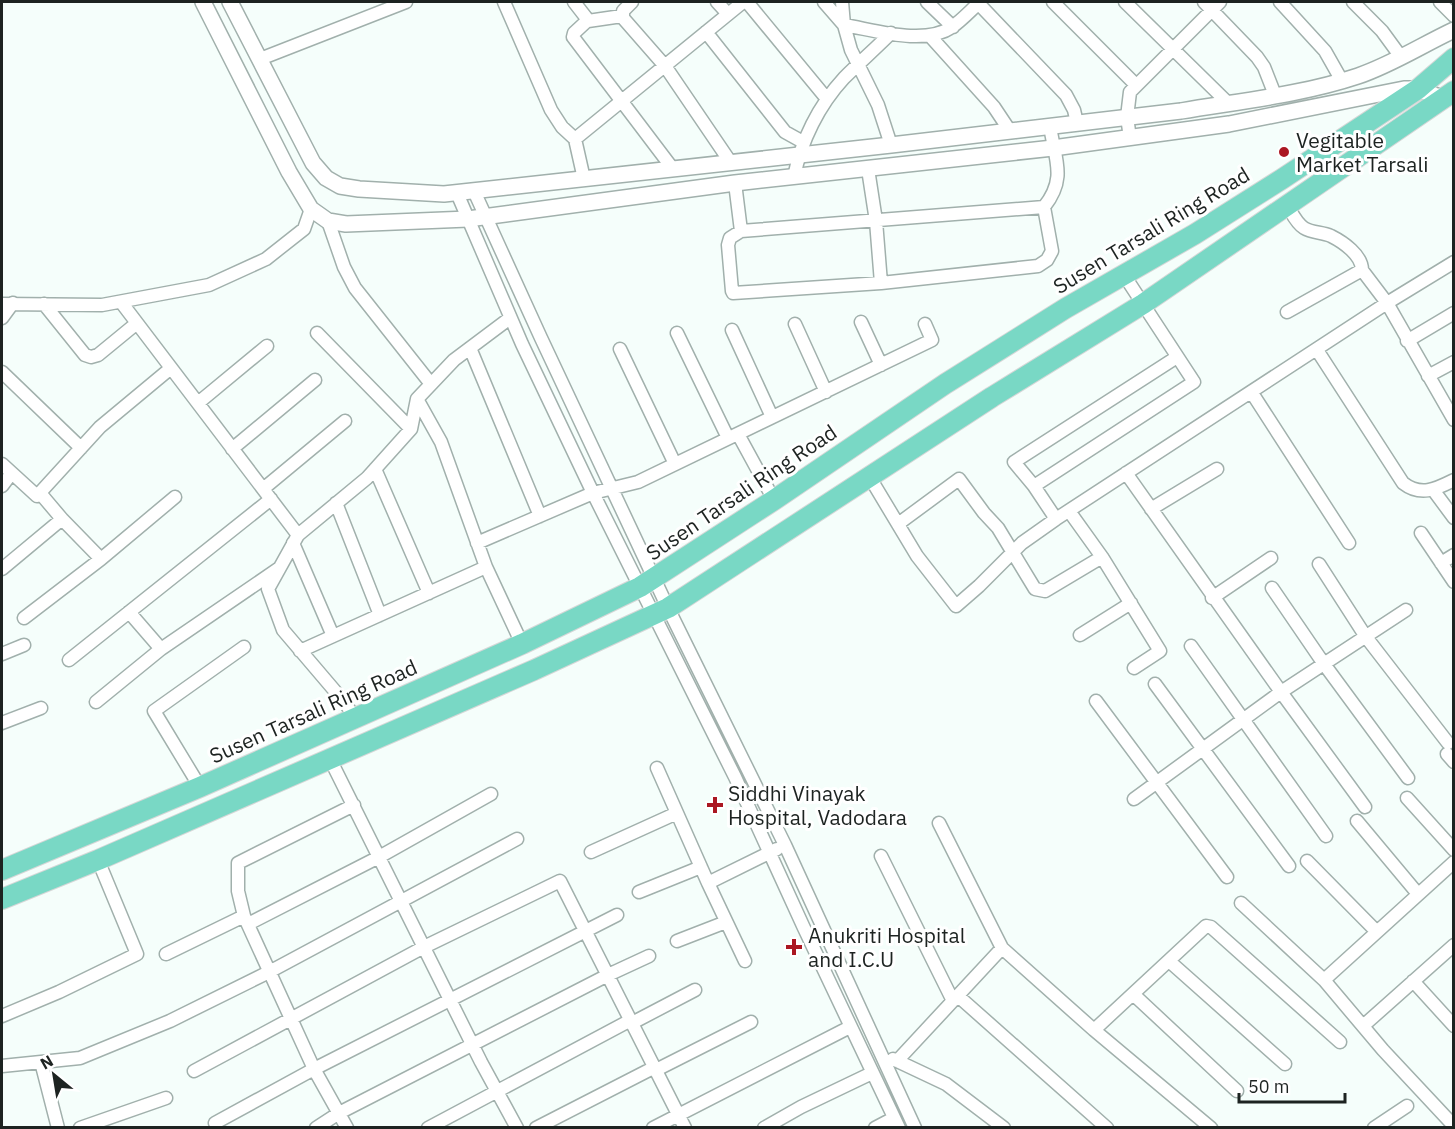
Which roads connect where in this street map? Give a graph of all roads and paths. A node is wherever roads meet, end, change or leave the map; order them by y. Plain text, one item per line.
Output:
1 (203, 2) edge
2 (230, 2) edge
3 (406, 2) edge
4 (504, 2) edge
5 (574, 2) edge
6 (632, 2) edge
7 (717, 2) edge
8 (745, 2) edge
9 (824, 2) edge
10 (842, 2) edge
11 (927, 2) edge
12 (979, 2) edge
13 (1053, 2) edge
14 (1125, 2) edge
15 (1280, 2) edge
16 (1353, 2) edge
17 (1440, 2) edge
18 (1212, 4) edge
19 (728, 14) junction
20 (622, 15) junction
21 (1454, 16) edge
22 (588, 21) junction
23 (844, 25) junction
24 (953, 27) junction
25 (1454, 30) edge
26 (706, 32) junction
27 (891, 33) junction
28 (930, 36) junction
29 (1172, 49) junction
30 (1401, 57) junction
31 (1454, 58) edge
32 (260, 60) junction
33 (665, 66) junction
34 (858, 66) junction
35 (1342, 81) junction
36 (1136, 85) junction
37 (1418, 89) junction
38 (1275, 95) junction
39 (1448, 95) edge
40 (827, 99) junction
41 (622, 101) junction
42 (1228, 103) junction
43 (1127, 117) junction
44 (1077, 123) junction
45 (1050, 126) junction
46 (1011, 131) junction
47 (1130, 138) junction
48 (575, 139) junction
49 (891, 145) junction
50 (1053, 148) junction
51 (801, 149) junction
52 (730, 163) junction
53 (673, 169) junction
54 (868, 169) junction
55 (794, 177) junction
56 (584, 179) junction
57 (735, 183) junction
58 (474, 191) junction
59 (457, 193) junction
60 (1287, 205) junction
61 (1044, 207) junction
62 (310, 209) junction
63 (486, 216) junction
64 (468, 219) junction
65 (876, 221) junction
66 (328, 222) junction
67 (741, 231) junction
68 (1454, 262) edge
69 (1362, 270) junction
70 (1124, 275) junction
71 (881, 283) junction
72 (121, 302) junction
73 (1387, 303) junction
74 (7, 304) edge
75 (44, 304) junction
76 (1143, 304) junction
77 (1287, 312) dead end
78 (1454, 313) edge
79 (2, 318) edge
80 (510, 318) junction
81 (861, 322) dead end
82 (137, 323) junction
83 (795, 324) dead end
84 (925, 324) dead end
85 (732, 330) dead end
86 (316, 333) dead end
87 (677, 333) dead end
88 (1407, 341) junction
89 (267, 346) dead end
90 (470, 348) junction
91 (620, 349) dead end
92 (1317, 350) junction
93 (1177, 357) junction
94 (1454, 362) edge
95 (881, 365) junction
96 (171, 368) junction
97 (2, 372) edge
98 (1428, 376) junction
99 (315, 381) dead end
100 (431, 384) junction
101 (826, 392) junction
102 (1252, 393) junction
103 (417, 399) junction
104 (198, 403) junction
105 (1452, 413) edge
106 (772, 417) junction
107 (345, 421) dead end
108 (411, 429) junction
109 (733, 436) junction
110 (81, 448) junction
111 (232, 449) junction
112 (2, 464) edge
113 (675, 464) junction
114 (1217, 468) dead end
115 (375, 469) junction
116 (1126, 473) junction
117 (11, 474) junction
118 (869, 477) junction
119 (1454, 480) edge
120 (2, 486) edge
121 (1034, 486) junction
122 (612, 488) junction
123 (1434, 491) junction
124 (40, 493) junction
125 (593, 493) junction
126 (267, 494) junction
127 (175, 497) dead end
128 (774, 500) junction
129 (336, 503) junction
130 (1151, 509) junction
131 (1069, 511) junction
132 (540, 516) junction
133 (1454, 518) edge
134 (62, 519) junction
135 (1056, 519) junction
136 (898, 524) junction
137 (1421, 533) dead end
138 (295, 539) junction
139 (477, 543) junction
140 (1349, 543) dead end
141 (1013, 552) junction
142 (1454, 555) edge
143 (1102, 556) junction
144 (1271, 558) dead end
145 (101, 559) junction
146 (1441, 563) junction
147 (1319, 564) dead end
148 (279, 567) junction
149 (486, 567) junction
150 (2, 569) edge
151 (648, 582) junction
152 (1454, 582) edge
153 (1272, 588) dead end
154 (429, 593) junction
155 (1212, 598) junction
156 (1131, 603) junction
157 (1406, 610) dead end
158 (129, 612) junction
159 (661, 612) junction
160 (380, 615) junction
161 (24, 618) dead end
162 (1080, 635) dead end
163 (333, 636) junction
164 (1366, 637) junction
165 (522, 644) junction
166 (24, 645) dead end
167 (1191, 646) dead end
168 (244, 647) dead end
169 (161, 649) junction
170 (300, 651) junction
171 (2, 654) edge
172 (69, 660) dead end
173 (1324, 664) junction
174 (1134, 668) dead end
175 (1155, 684) dead end
176 (1281, 692) junction
177 (1096, 701) dead end
178 (96, 702) dead end
179 (41, 708) dead end
180 (355, 718) junction
181 (1243, 720) junction
182 (2, 723) edge
183 (1202, 750) junction
184 (1450, 753) edge
185 (330, 759) junction
186 (657, 768) dead end
187 (1408, 778) dead end
188 (1156, 783) junction
189 (200, 787) junction
190 (491, 794) dead end
191 (1407, 798) dead end
192 (1134, 799) dead end
193 (354, 806) junction
194 (1365, 807) dead end
195 (677, 813) junction
196 (1358, 821) dead end
197 (939, 823) dead end
198 (1326, 836) dead end
199 (518, 839) dead end
200 (785, 845) junction
201 (1454, 850) edge
202 (591, 852) dead end
203 (770, 852) junction
204 (881, 856) dead end
205 (379, 857) junction
206 (98, 860) junction
207 (1307, 861) dead end
208 (1454, 862) edge
209 (1289, 866) dead end
210 (700, 867) junction
211 (2, 870) edge
212 (1227, 877) dead end
213 (708, 884) junction
214 (639, 892) dead end
215 (1418, 894) junction
216 (2, 899) edge
217 (401, 901) junction
218 (1241, 903) dead end
219 (616, 915) dead end
220 (246, 920) junction
221 (726, 922) junction
222 (585, 930) junction
223 (1377, 932) junction
224 (677, 942) dead end
225 (1454, 945) edge
226 (424, 947) junction
227 (1002, 948) junction
228 (166, 954) dead end
229 (649, 956) dead end
230 (745, 961) dead end
231 (1169, 961) junction
232 (269, 972) junction
233 (608, 975) junction
234 (1324, 980) junction
235 (1413, 981) junction
236 (694, 990) dead end
237 (1133, 994) junction
238 (956, 998) junction
239 (450, 999) junction
240 (2, 1016) edge
241 (291, 1020) junction
242 (632, 1022) junction
243 (751, 1022) dead end
244 (1363, 1026) junction
245 (1454, 1026) edge
246 (850, 1027) junction
247 (1094, 1030) junction
248 (1340, 1042) dead end
249 (472, 1044) junction
250 (863, 1052) junction
251 (880, 1053) junction
252 (897, 1061) junction
253 (41, 1062) junction
254 (1285, 1064) dead end
255 (2, 1066) edge
256 (314, 1069) junction
257 (656, 1069) junction
258 (194, 1071) dead end
259 (872, 1073) junction
260 (1237, 1091) dead end
261 (497, 1092) junction
262 (166, 1098) dead end
263 (1407, 1106) dead end
264 (339, 1113) junction
265 (679, 1114) junction
266 (215, 1123) dead end
267 (896, 1123) edge
268 (1454, 1126) edge
269 (58, 1128) edge
270 (80, 1128) edge
271 (316, 1128) edge
272 (347, 1128) edge
273 (428, 1128) edge
274 (517, 1128) edge
275 (536, 1128) edge
276 (653, 1128) edge
277 (685, 1128) edge
278 (764, 1128) edge
279 (875, 1128) edge
280 (915, 1128) edge
281 (1004, 1128) edge
282 (1107, 1128) edge
283 (1211, 1128) edge
284 (1374, 1128) edge

1 - 62 street
2 - 32 street
3 - 32 street
4 - 48 street
5 - 22 street
6 - 20 street
7 - 19 street
8 - 19 street
8 - 40 street
9 - 23 street
10 - 23 street
11 - 24 street
12 - 24 street
12 - 44 street
13 - 36 street
14 - 29 street
15 - 35 street
16 - 30 street
17 - 21 street
18 - 29 street
18 - 38 street
19 - 26 street
20 - 22 street
20 - 33 street
22 - 41 street
23 - 27 street
23 - 34 street
24 - 28 street
25 - 30 street
26 - 33 street
26 - 51 street
27 - 28 street
27 - 34 street
28 - 46 street
29 - 36 street
29 - 42 street
30 - 35 street
31 - 37 main road, Susen Tarsali Ring Road
32 - 59 street
33 - 41 street
33 - 52 street
34 - 40 street
34 - 49 street
35 - 38 street
36 - 43 street
37 - 39 street
37 - 47 street
37 - 70 main road, Susen Tarsali Ring Road
38 - 42 street
39 - 60 main road
40 - 51 street
41 - 48 street
41 - 53 street
42 - 43 street
43 - 44 street
43 - 47 street
44 - 45 street
45 - 46 street
45 - 50 street
46 - 49 street
47 - 50 street
48 - 56 street
49 - 51 street
50 - 54 street
50 - 61 street
51 - 52 street
51 - 55 street
52 - 53 street
53 - 56 street
54 - 55 street
54 - 65 street
55 - 57 street
56 - 58 street
57 - 63 street
57 - 67 street
58 - 59 street
58 - 63 street
59 - 64 street
60 - 69 street
60 - 76 main road
61 - 65 street
61 - 71 street
62 - 66 street
62 - 72 street
63 - 64 street
63 - 122 street
64 - 66 street
64 - 80 street
65 - 67 street
65 - 71 street
66 - 100 street
67 - 71 street
68 - 73 street
69 - 73 street
69 - 77 street
70 - 76 street
70 - 128 main road, Susen Tarsali Ring Road
72 - 75 street
72 - 82 street
73 - 88 street
73 - 92 street
74 - 75 street
74 - 79 street
75 - 82 street
76 - 93 street
76 - 118 main road
78 - 88 street
80 - 90 street
80 - 125 street
81 - 95 street
82 - 96 street
83 - 101 street
84 - 95 street
85 - 106 street
86 - 108 street
87 - 109 street
88 - 98 street
89 - 104 street
90 - 100 street
90 - 132 street
91 - 113 street
92 - 102 street
92 - 123 street
93 - 121 street
93 - 121 street
94 - 98 street
95 - 101 street
96 - 104 street
96 - 110 street
97 - 110 street
98 - 105 street
99 - 111 street
100 - 103 street
101 - 106 street
102 - 116 street
102 - 140 street
103 - 108 street
103 - 139 street
104 - 111 street
106 - 109 street
107 - 126 street
108 - 115 street
109 - 113 street
109 - 128 street
110 - 124 street
111 - 126 street
112 - 117 street
113 - 122 street
114 - 130 street
115 - 129 street
115 - 154 street
116 - 130 street
116 - 131 street
117 - 120 street
117 - 124 street
118 - 136 street
118 - 159 main road
119 - 123 street
121 - 135 street
122 - 125 street
122 - 151 street
123 - 133 street
124 - 134 street
125 - 132 street
125 - 151 street
126 - 138 street
126 - 158 street
127 - 145 street
128 - 151 main road, Susen Tarsali Ring Road
129 - 138 street
129 - 160 street
130 - 155 street
131 - 135 street
131 - 143 street
132 - 139 street
134 - 145 street
134 - 150 street
135 - 141 street
136 - 141 street
136 - 141 street
137 - 146 street
138 - 148 street
138 - 163 street
139 - 149 street
141 - 143 street
142 - 146 street
143 - 156 street
144 - 155 street
145 - 161 street
146 - 152 street
147 - 164 street
148 - 169 street
148 - 170 street
149 - 154 street
149 - 165 street
151 - 159 street
151 - 159 street
151 - 165 main road, Susen Tarsali Ring Road
153 - 173 street
154 - 160 street
155 - 176 street
156 - 162 street
156 - 174 street
157 - 164 street
158 - 169 street
158 - 172 street
159 - 185 main road
159 - 200 street
159 - 203 street
160 - 163 street
163 - 170 street
164 - 173 street
164 - 184 street
165 - 180 main road, Susen Tarsali Ring Road
166 - 171 street
167 - 181 street
168 - 189 street
169 - 178 street
170 - 180 street
173 - 176 street
173 - 187 street
175 - 183 street
176 - 181 street
176 - 194 street
177 - 188 street
179 - 182 street
180 - 189 main road, Susen Tarsali Ring Road
181 - 183 street
181 - 198 street
183 - 188 street
183 - 209 street
185 - 193 street
185 - 206 main road
186 - 195 street
188 - 192 street
188 - 212 street
189 - 211 main road, Susen Tarsali Ring Road
190 - 205 street
191 - 201 street
193 - 205 street
193 - 220 street
195 - 202 street
195 - 210 street
196 - 215 street
197 - 227 street
199 - 217 street
200 - 203 street
200 - 251 street
203 - 213 street
203 - 246 street
204 - 238 street
205 - 217 street
205 - 220 street
206 - 216 main road
206 - 240 street
207 - 223 street
208 - 215 street
210 - 213 street
210 - 214 street
213 - 221 street
215 - 223 street
217 - 226 street
217 - 232 street
218 - 234 street
219 - 222 street
220 - 228 street
220 - 232 street
221 - 224 street
221 - 230 street
222 - 226 street
222 - 233 street
222 - 239 street
223 - 234 street
225 - 235 street
226 - 239 street
226 - 241 street
227 - 238 street
227 - 247 street
229 - 233 street
231 - 237 street
231 - 248 street
231 - 254 street
232 - 241 street
232 - 253 street
233 - 242 street
233 - 249 street
234 - 244 street
235 - 244 street
235 - 245 street
236 - 242 street
237 - 247 street
237 - 260 street
238 - 252 street
238 - 282 street
239 - 249 street
239 - 256 street
241 - 256 street
241 - 258 street
242 - 257 street
242 - 261 street
243 - 257 street
244 - 268 street
246 - 250 street
246 - 265 street
247 - 283 street
249 - 261 street
249 - 264 street
250 - 251 street
250 - 259 street
251 - 252 street
251 - 280 street
252 - 281 street
253 - 255 street
253 - 269 street
256 - 264 street
256 - 266 street
257 - 265 street
257 - 275 street
259 - 267 street
259 - 278 street
261 - 273 street
261 - 274 street
262 - 270 street
263 - 284 street
264 - 271 street
264 - 272 street
265 - 276 street
265 - 277 street
267 - 279 street

